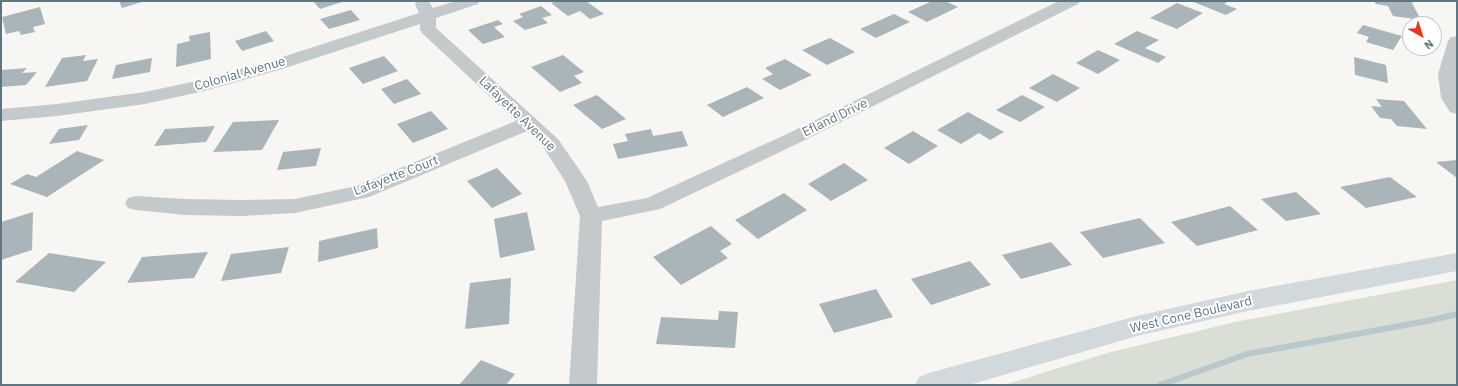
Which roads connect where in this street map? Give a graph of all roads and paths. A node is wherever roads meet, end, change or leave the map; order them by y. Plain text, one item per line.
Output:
1 (472, 1) edge
2 (1072, 1) edge
3 (425, 8) edge
4 (1457, 41) edge
5 (1457, 108) edge
6 (1, 115) edge
7 (530, 123) junction
8 (136, 203) dead end
9 (591, 216) junction
10 (1457, 262) edge
11 (583, 385) edge
12 (929, 385) edge

1 - 3 street, Colonial Avenue
2 - 9 street, Efland Drive
3 - 6 street, Colonial Avenue
3 - 7 street, Lafayette Avenue
4 - 5 street
7 - 8 street, Lafayette Court
7 - 9 street, Lafayette Avenue
9 - 11 street, Lafayette Avenue
10 - 12 main road, West Cone Boulevard

